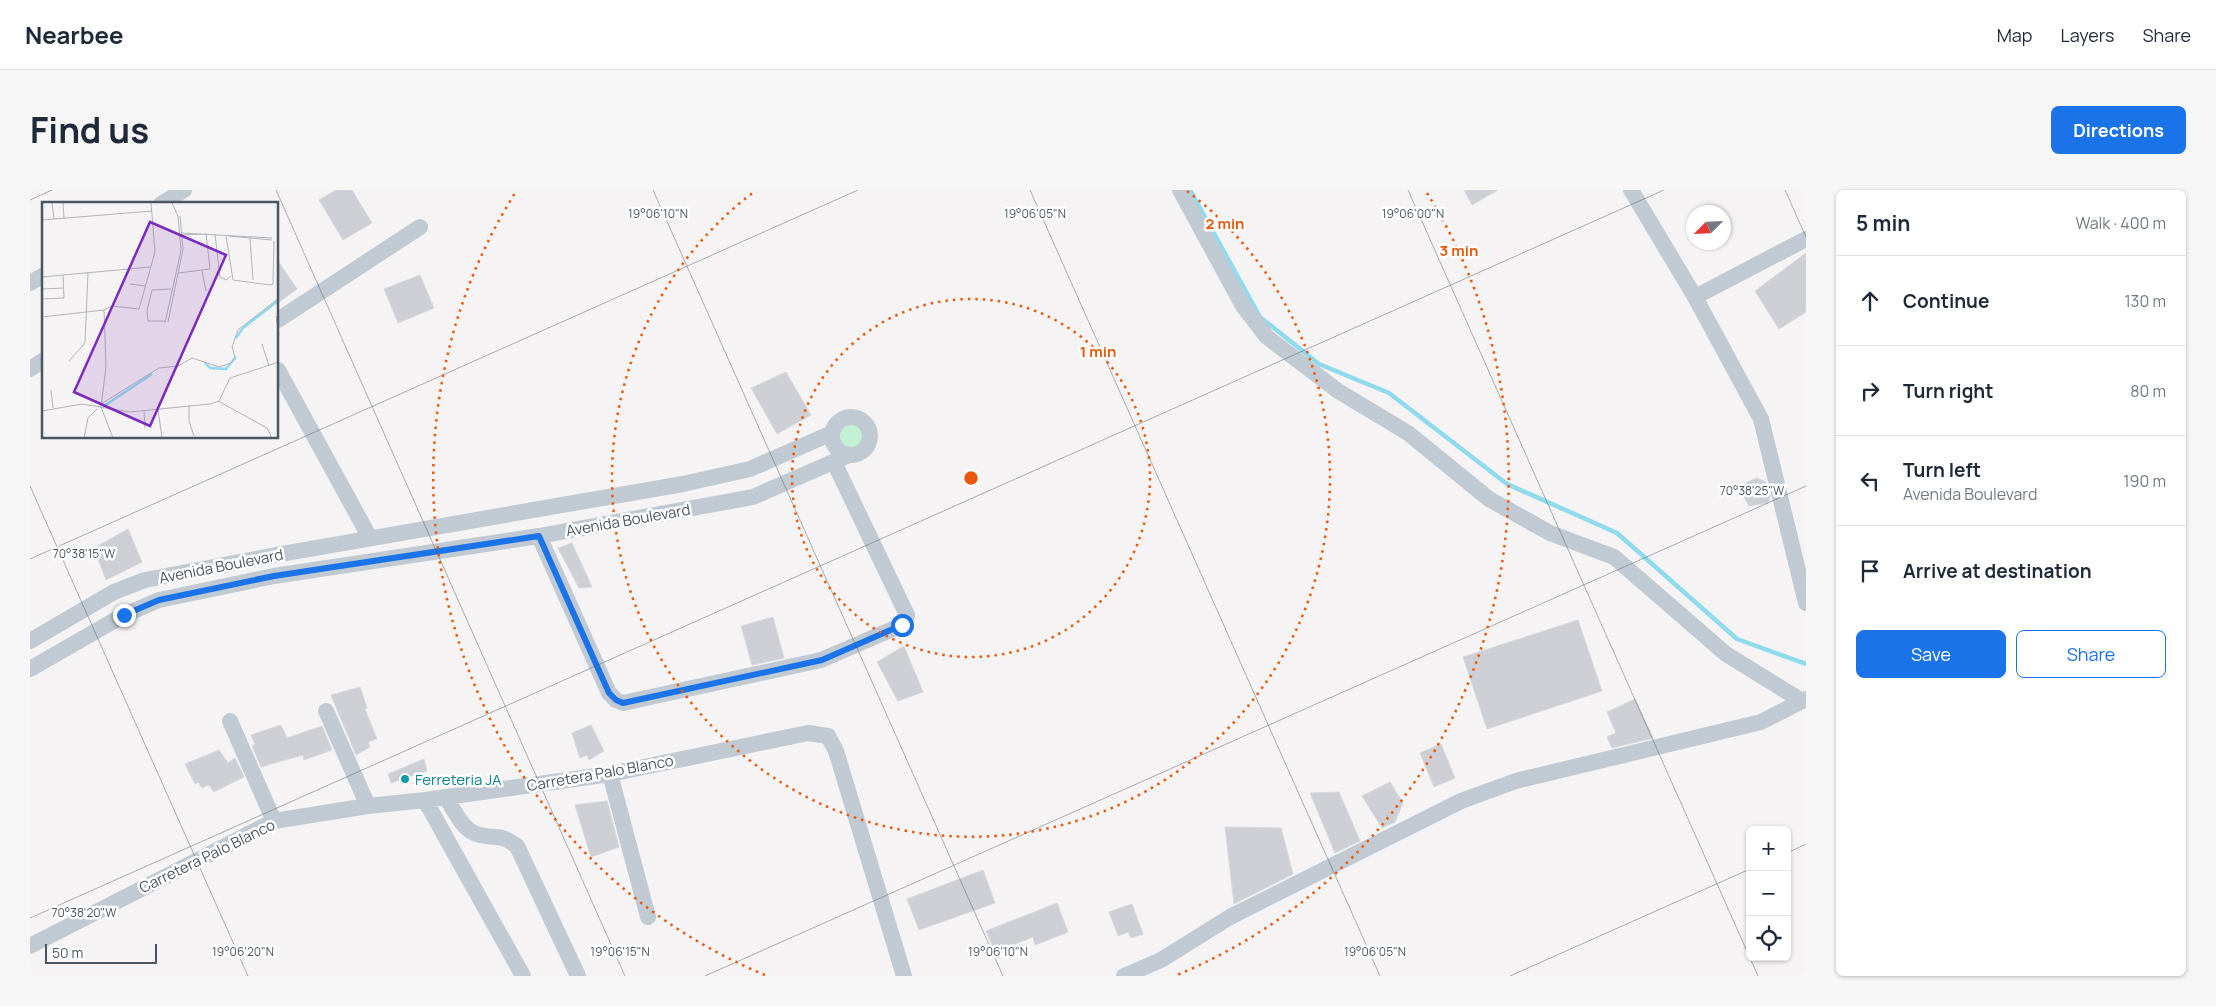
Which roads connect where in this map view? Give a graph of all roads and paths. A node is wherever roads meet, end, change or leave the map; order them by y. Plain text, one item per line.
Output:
1 (184, 190) edge
2 (1180, 190) edge
3 (1631, 190) edge
4 (165, 202) edge
5 (420, 227) dead end
6 (1806, 238) edge
7 (42, 276) edge
8 (30, 283) edge
9 (1695, 297) junction
10 (279, 319) edge
11 (42, 361) edge
12 (30, 369) edge
13 (279, 372) edge
14 (832, 433) junction
15 (842, 458) junction
16 (539, 536) junction
17 (370, 538) junction
18 (1806, 603) edge
19 (30, 641) edge
20 (31, 666) edge
21 (1804, 700) edge
22 (326, 712) dead end
23 (230, 721) dead end
24 (610, 774) junction
25 (446, 796) junction
26 (426, 800) junction
27 (368, 806) junction
28 (274, 820) junction
29 (648, 917) dead end
30 (30, 946) edge
31 (523, 976) edge
32 (578, 976) edge
33 (904, 976) edge
34 (1124, 976) edge

1 - 4 street
2 - 21 street
3 - 9 street
5 - 10 street
6 - 9 street
7 - 8 street
9 - 18 street
11 - 12 street
13 - 17 street
14 - 15 street
14 - 15 street
14 - 17 street, Avenida Boulevard
15 - 16 street, Avenida Boulevard
15 - 16 street
16 - 20 street, Avenida Boulevard
17 - 19 street, Avenida Boulevard
21 - 34 street
22 - 27 street
23 - 28 street
24 - 25 street, Carretera Palo Blanco
24 - 29 street
24 - 33 street, Carretera Palo Blanco
25 - 26 street, Carretera Palo Blanco
25 - 32 street
26 - 27 street, Carretera Palo Blanco
26 - 31 street
27 - 28 street, Carretera Palo Blanco
28 - 30 street, Carretera Palo Blanco

